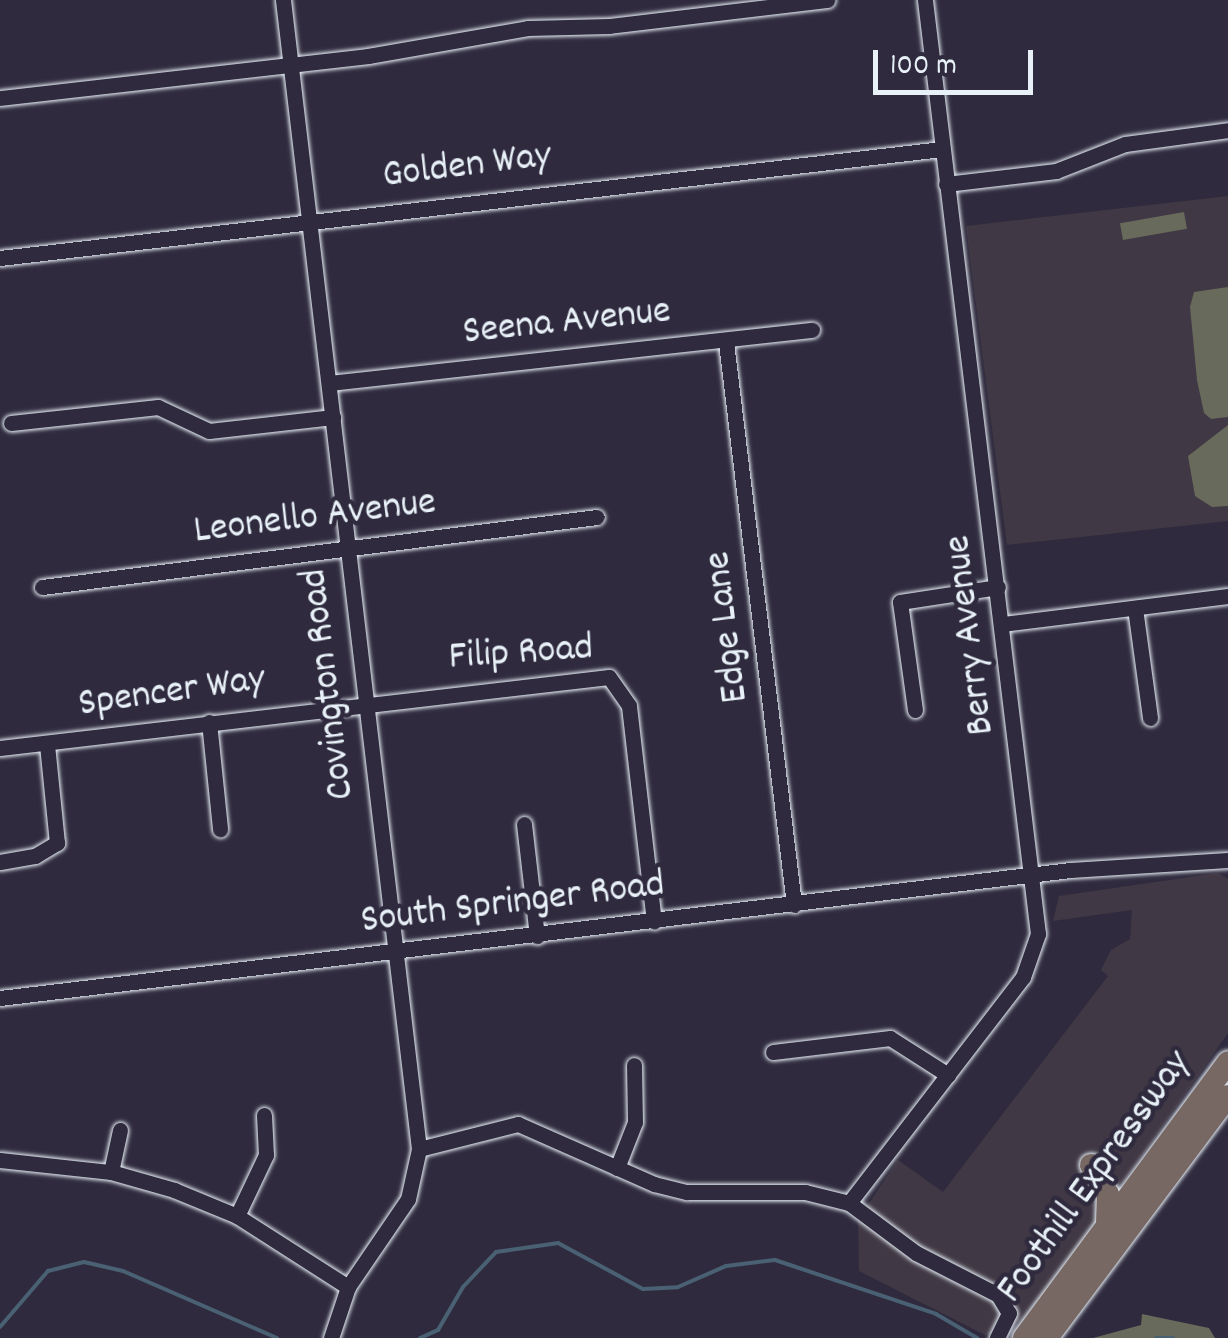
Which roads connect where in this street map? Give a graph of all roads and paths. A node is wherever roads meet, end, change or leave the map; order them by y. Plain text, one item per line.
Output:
1 (282, 0) edge
2 (827, 0) edge
3 (925, 0) edge
4 (290, 64) junction
5 (0, 98) edge
6 (1228, 130) edge
7 (942, 149) junction
8 (946, 184) junction
9 (308, 220) junction
10 (0, 258) edge
11 (812, 330) dead end
12 (726, 342) junction
13 (330, 383) junction
14 (333, 417) junction
15 (11, 423) dead end
16 (597, 517) dead end
17 (346, 547) junction
18 (42, 587) dead end
19 (998, 587) junction
20 (1228, 596) edge
21 (1135, 608) junction
22 (1003, 624) junction
23 (365, 702) junction
24 (915, 710) dead end
25 (1150, 718) dead end
26 (209, 722) junction
27 (48, 744) junction
28 (0, 748) edge
29 (524, 824) dead end
30 (220, 829) dead end
31 (1228, 849) edge
32 (1031, 854) junction
33 (1205, 858) junction
34 (1228, 860) edge
35 (0, 862) edge
36 (1070, 870) junction
37 (1033, 875) junction
38 (794, 904) junction
39 (654, 922) junction
40 (537, 936) junction
41 (394, 952) junction
42 (0, 998) edge
43 (773, 1052) dead end
44 (1228, 1062) edge
45 (634, 1065) dead end
46 (948, 1075) junction
47 (1228, 1096) edge
48 (264, 1115) dead end
49 (120, 1130) dead end
50 (419, 1150) junction
51 (0, 1160) edge
52 (617, 1168) junction
53 (1151, 1168) junction
54 (110, 1172) junction
55 (849, 1203) junction
56 (237, 1216) junction
57 (1106, 1228) junction
58 (348, 1287) junction
59 (331, 1338) edge
60 (997, 1338) edge
61 (1024, 1338) edge
62 (1047, 1338) edge

1 - 4 street, Covington Road
2 - 4 street
3 - 7 street, Berry Avenue
4 - 5 street
4 - 9 street, Covington Road
6 - 8 street
7 - 8 street, Berry Avenue
7 - 9 street, Golden Way
8 - 19 street, Berry Avenue
9 - 10 street, Golden Way
9 - 13 street, Covington Road
11 - 12 street, Seena Avenue
12 - 13 street, Seena Avenue
12 - 38 street, Edge Lane
13 - 14 street, Covington Road
14 - 15 street
14 - 17 street, Covington Road
16 - 17 street, Leonello Avenue
17 - 18 street, Leonello Avenue
17 - 23 street, Covington Road
19 - 22 street, Berry Avenue
19 - 24 street
20 - 21 street
21 - 22 street
21 - 25 street
22 - 32 street, Berry Avenue
23 - 26 street, Spencer Way
23 - 39 street, Filip Road
23 - 41 street, Covington Road
26 - 27 street, Spencer Way
26 - 30 street
27 - 28 street, Spencer Way
27 - 35 street
29 - 40 street
31 - 33 street
32 - 36 street
32 - 37 street, Berry Avenue
33 - 34 street, South Springer Road
33 - 36 street, South Springer Road
36 - 37 street, South Springer Road
37 - 38 street, South Springer Road
37 - 46 street, Berry Avenue
38 - 39 street, South Springer Road
39 - 40 street, South Springer Road
40 - 41 street, South Springer Road
41 - 42 street, South Springer Road
41 - 50 street, Covington Road
43 - 46 street
44 - 53 highway, Foothill Expressway
45 - 52 street
46 - 55 street, Berry Avenue
47 - 62 highway, Foothill Expressway
48 - 56 street
49 - 54 street
50 - 52 street
50 - 58 street, Covington Road
51 - 54 street
52 - 55 street
53 - 57 highway, Foothill Expressway
53 - 57 highway
54 - 56 street
55 - 60 street
56 - 58 street
57 - 61 highway, Foothill Expressway
58 - 59 street, Covington Road

